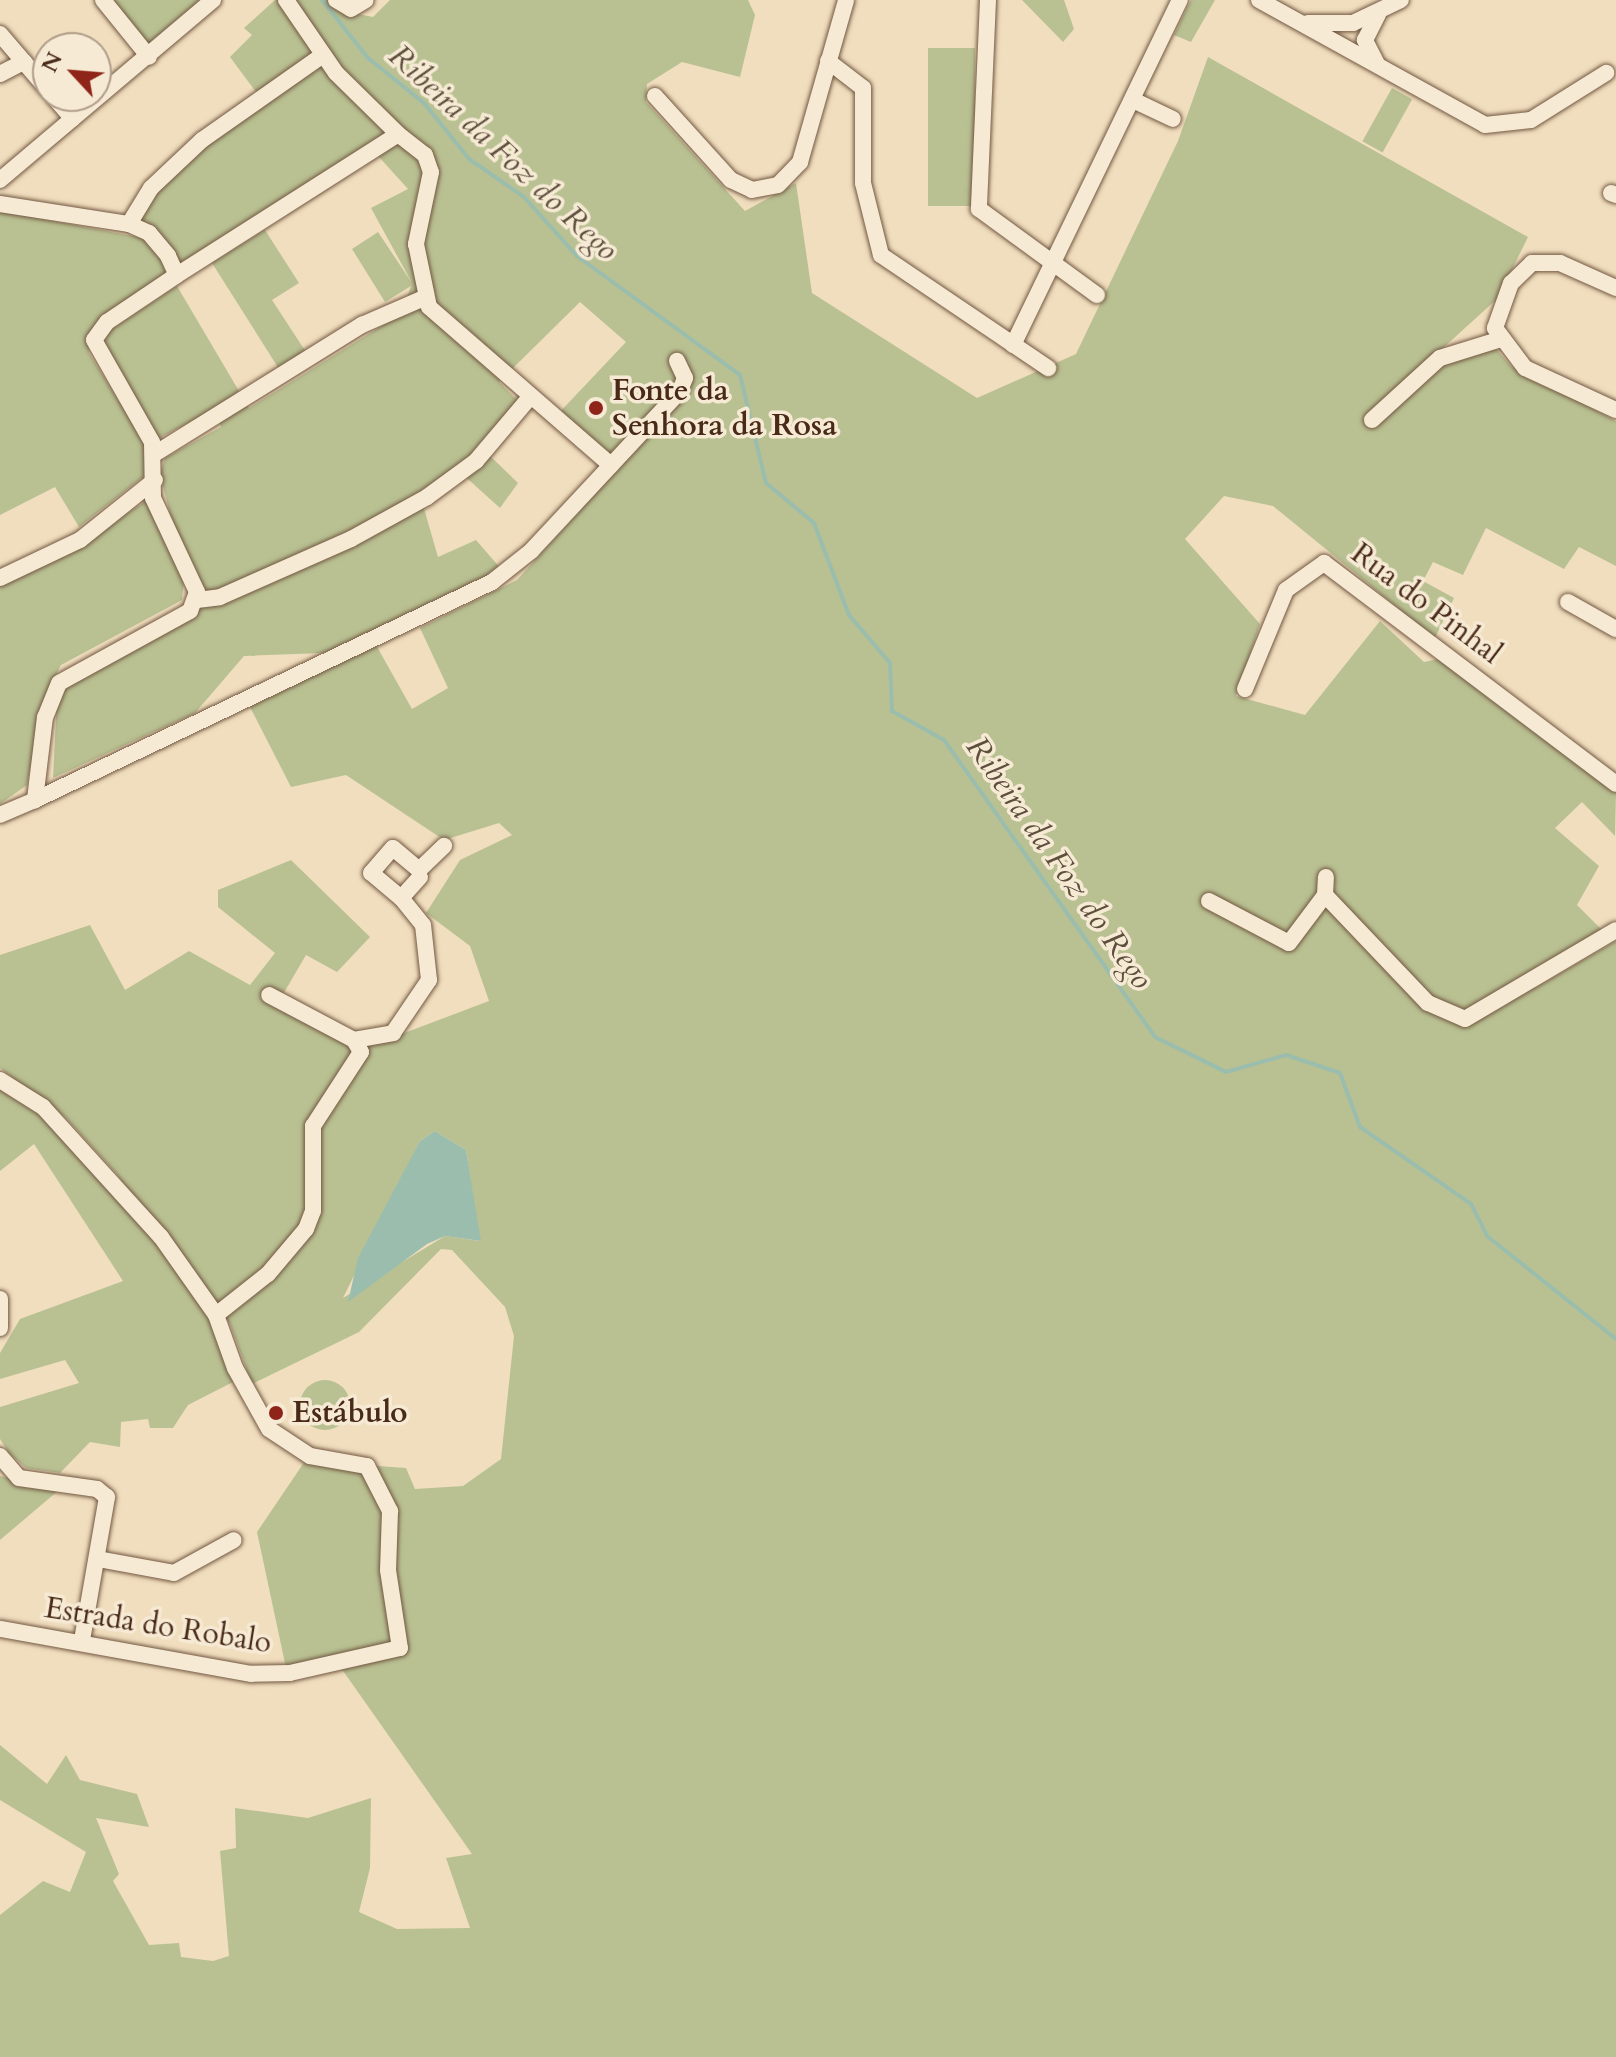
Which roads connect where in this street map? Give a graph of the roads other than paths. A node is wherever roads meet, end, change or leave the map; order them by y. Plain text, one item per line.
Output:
1 (103, 0) edge
2 (213, 0) edge
3 (286, 0) edge
4 (336, 0) edge
5 (366, 0) edge
6 (846, 0) edge
7 (988, 0) edge
8 (1180, 0) edge
9 (1259, 0) edge
10 (1401, 0) edge
11 (1379, 13) junction
12 (1298, 21) junction
13 (0, 34) edge
14 (323, 55) junction
15 (149, 57) junction
16 (828, 61) junction
17 (24, 62) junction
18 (1380, 66) junction
19 (32, 71) edge
20 (1606, 73) dead end
21 (0, 74) edge
22 (655, 96) dead end
23 (1133, 100) junction
24 (67, 112) edge
25 (73, 119) junction
26 (1173, 119) dead end
27 (398, 134) junction
28 (0, 180) edge
29 (0, 204) edge
30 (129, 224) junction
31 (1053, 263) junction
32 (177, 275) junction
33 (1616, 288) edge
34 (1097, 295) dead end
35 (424, 298) junction
36 (1498, 340) junction
37 (1013, 345) junction
38 (677, 361) dead end
39 (1048, 368) dead end
40 (531, 396) junction
41 (1616, 410) edge
42 (1372, 420) dead end
43 (156, 453) junction
44 (611, 465) junction
45 (155, 480) junction
46 (0, 578) edge
47 (197, 600) junction
48 (1568, 602) dead end
49 (1616, 629) edge
50 (1245, 689) dead end
51 (1616, 784) edge
52 (35, 800) junction
53 (0, 815) edge
54 (444, 846) dead end
55 (420, 877) dead end
56 (1326, 877) dead end
57 (1325, 895) junction
58 (401, 898) junction
59 (1209, 901) dead end
60 (1616, 930) edge
61 (269, 995) dead end
62 (354, 1040) junction
63 (0, 1080) edge
64 (0, 1299) edge
65 (216, 1315) junction
66 (0, 1328) edge
67 (0, 1456) edge
68 (234, 1540) dead end
69 (98, 1559) junction
70 (0, 1629) edge
71 (82, 1640) junction

1 - 15 street
2 - 15 street
3 - 14 street
4 - 5 street
6 - 16 street
7 - 31 street
8 - 23 street
9 - 12 street
10 - 11 street
11 - 12 street
11 - 18 street
12 - 18 street
13 - 17 street
14 - 27 street
14 - 30 street
15 - 25 street
16 - 22 street
16 - 37 street
17 - 19 street
17 - 21 street
18 - 20 street
23 - 26 street
23 - 31 street
24 - 25 street
25 - 28 street
27 - 32 street
27 - 35 street
29 - 30 street
30 - 32 street
31 - 34 street
31 - 37 street
32 - 43 street
33 - 36 street
35 - 40 street
35 - 43 street
36 - 41 street
36 - 42 street
37 - 39 street
38 - 44 street
40 - 44 street
40 - 47 street
43 - 45 street
44 - 52 street
45 - 46 street
45 - 47 street
47 - 52 street
48 - 49 street
50 - 51 street, Rua do Pinhal
52 - 53 street
54 - 58 street
55 - 58 street
56 - 57 street
57 - 59 street
57 - 60 street
58 - 62 street
61 - 62 street
62 - 65 street
63 - 65 street
64 - 66 street
65 - 71 street, Estrada do Robalo
67 - 69 street
68 - 69 street
69 - 71 street
70 - 71 street, Estrada do Robalo

